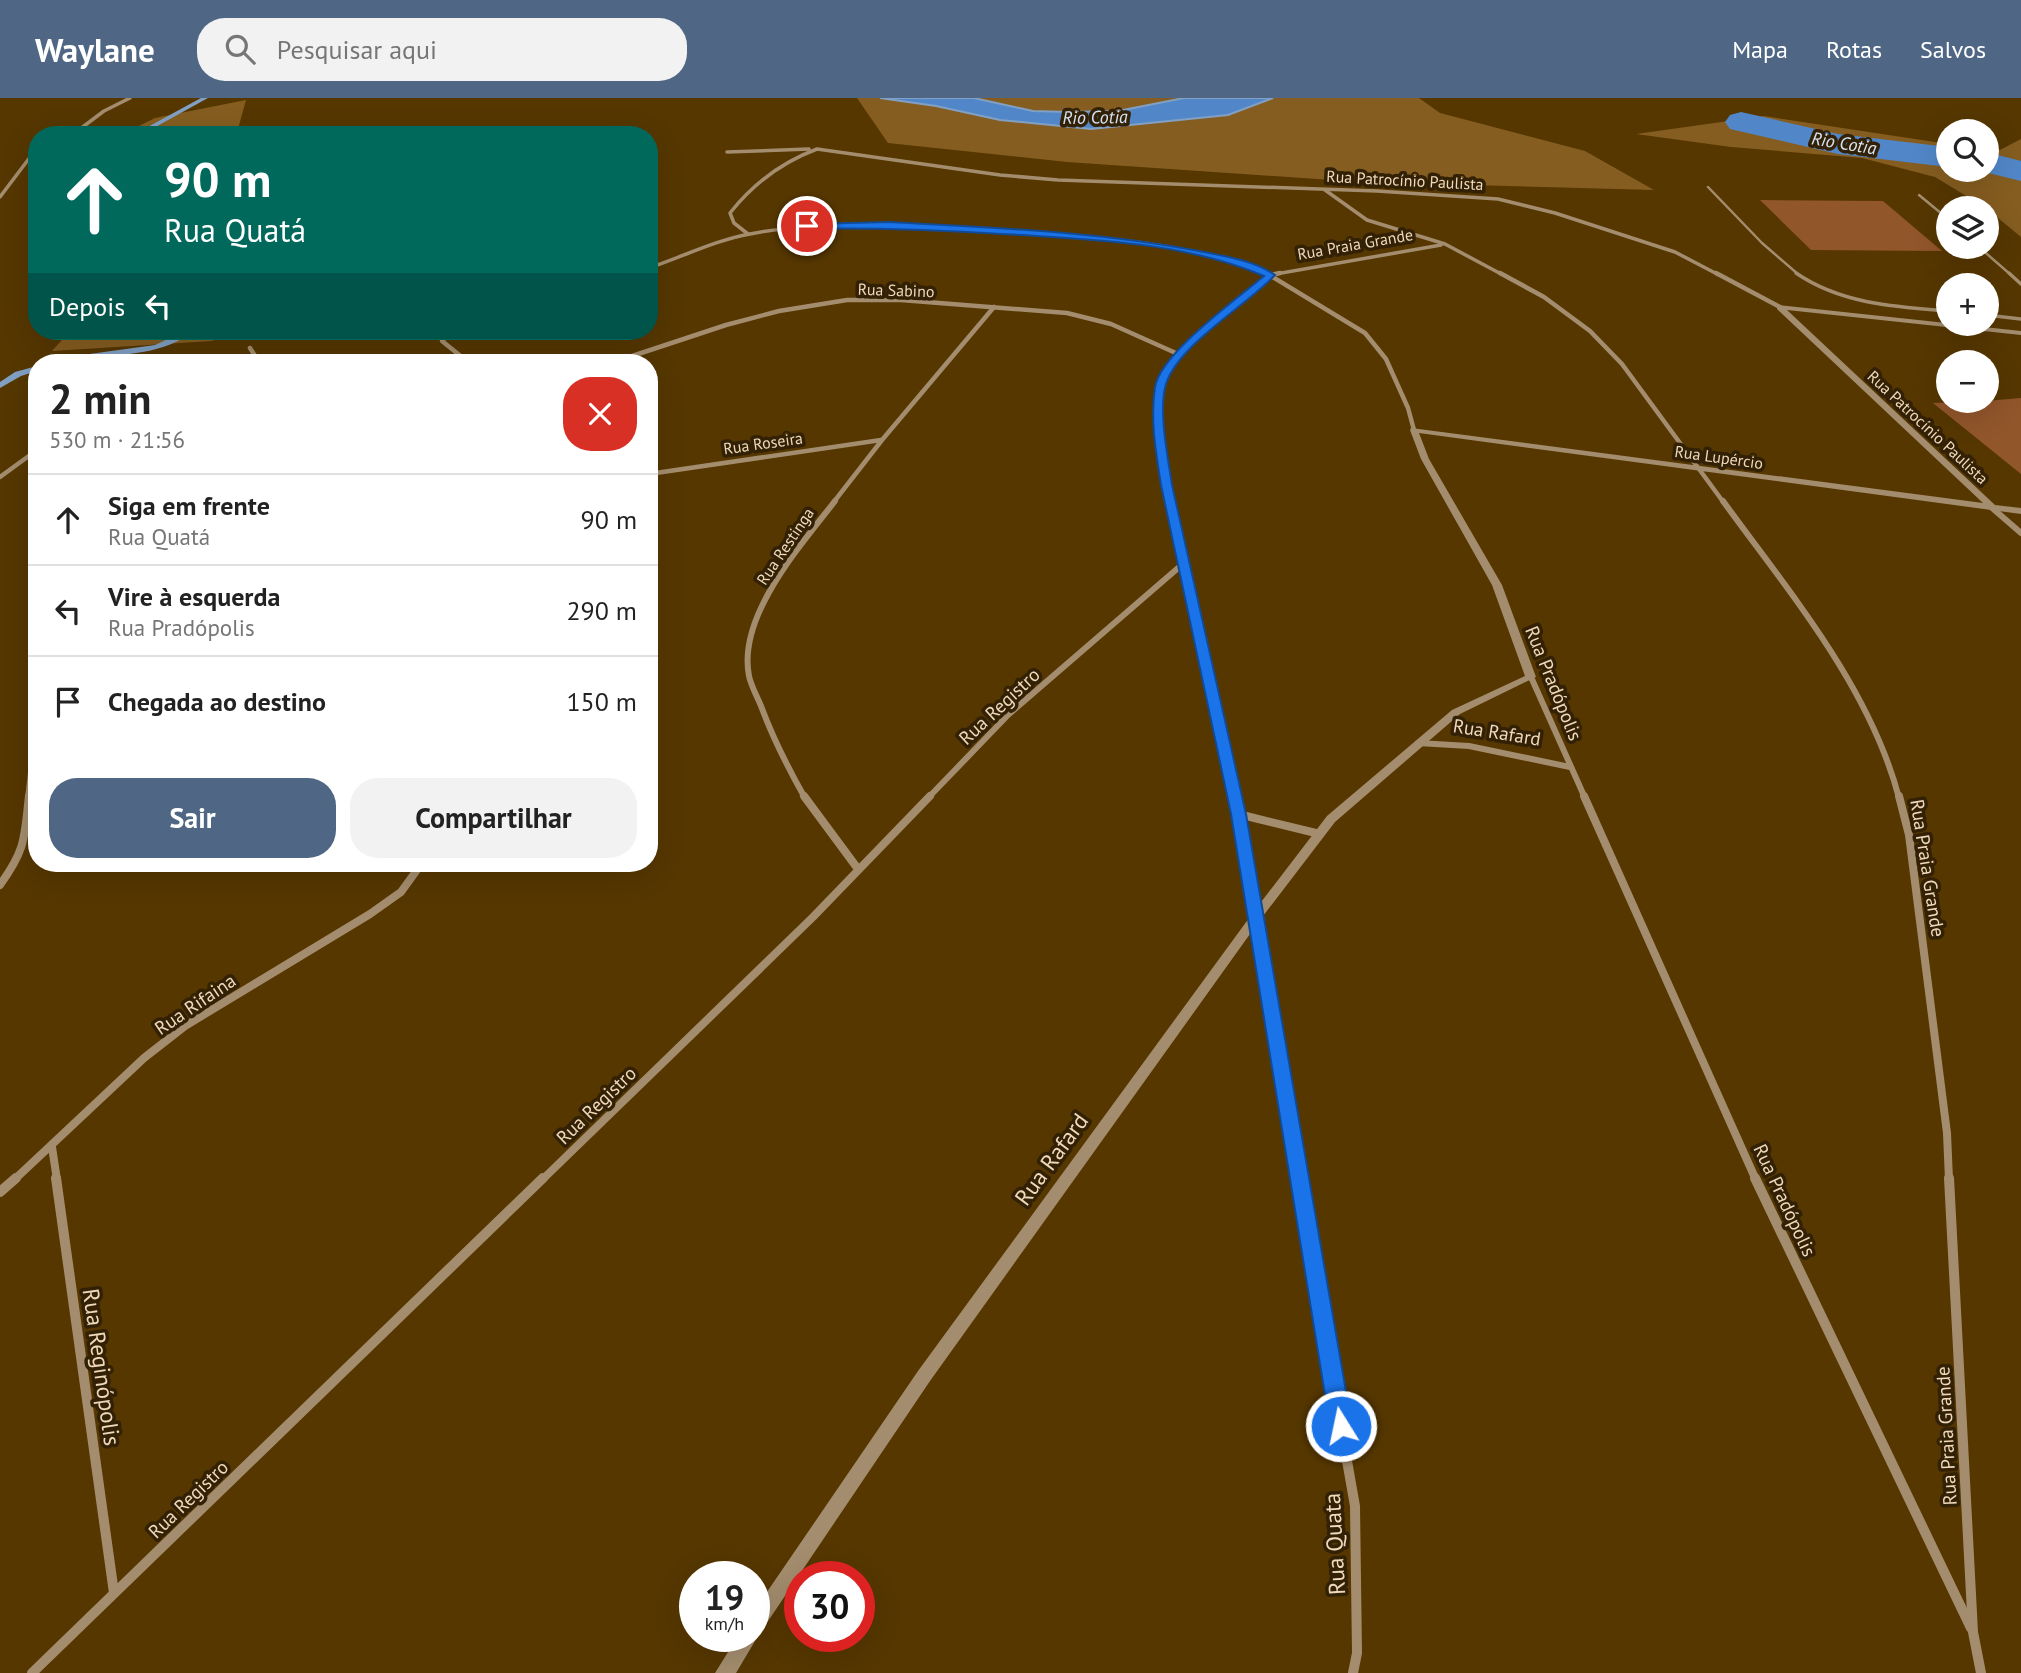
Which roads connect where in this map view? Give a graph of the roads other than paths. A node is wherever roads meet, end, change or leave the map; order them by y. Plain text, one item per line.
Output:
1 (130, 98) edge
2 (84, 126) edge
3 (817, 149) junction
4 (727, 152) dead end
5 (28, 160) edge
6 (1708, 187) dead end
7 (1325, 190) junction
8 (1919, 195) dead end
9 (0, 197) edge
10 (1936, 209) edge
11 (748, 234) junction
12 (1445, 244) junction
13 (1993, 259) edge
14 (658, 265) edge
15 (1270, 275) junction
16 (2021, 284) edge
17 (993, 307) junction
18 (1780, 307) junction
19 (1936, 310) edge
20 (1999, 316) edge
21 (2021, 319) edge
22 (2021, 333) edge
23 (443, 340) edge
24 (250, 348) dead end
25 (254, 354) edge
26 (458, 354) edge
27 (638, 354) edge
28 (1178, 354) junction
29 (1414, 430) junction
30 (881, 440) junction
31 (28, 457) edge
32 (1696, 468) junction
33 (658, 472) edge
34 (0, 477) edge
35 (1991, 507) junction
36 (2021, 511) edge
37 (2021, 533) edge
38 (1185, 562) junction
39 (1531, 677) junction
40 (1417, 743) junction
41 (1570, 767) junction
42 (28, 802) edge
43 (1238, 814) junction
44 (1320, 834) junction
45 (859, 869) junction
46 (415, 872) edge
47 (3, 882) edge
48 (1256, 917) junction
49 (52, 1147) junction
50 (0, 1192) edge
51 (114, 1593) junction
52 (770, 1604) edge
53 (1973, 1632) junction
54 (739, 1652) edge
55 (32, 1673) edge
56 (725, 1673) edge
57 (1353, 1673) edge
58 (1981, 1673) edge

1 - 2 street
3 - 4 street, Rua Patrocínio Paulista
3 - 7 street, Rua Patrocínio Paulista
3 - 11 street
5 - 9 street
6 - 19 lane
7 - 12 street, Rua Praia Grande
7 - 18 street, Rua Patrocínio Paulista
8 - 10 lane
11 - 14 street, Rua Pradópolis
11 - 15 street, Rua Pradópolis
12 - 15 street, Rua Praia Grande
12 - 32 street, Rua Praia Grande
13 - 16 lane
15 - 28 street
15 - 29 street, Rua Pradópolis
17 - 27 street, Rua Sabino
17 - 28 street, Rua Sabino
17 - 30 street, Rua Restinga
18 - 22 street
18 - 35 street, Rua Patrocínio Paulista
20 - 21 lane
23 - 26 street
24 - 25 street
28 - 38 street, Rua Quata
29 - 32 street, Rua Lupércio
29 - 39 street, Rua Pradópolis
30 - 33 street, Rua Roseira
30 - 45 street, Rua Restinga
31 - 34 street
32 - 35 street, Rua Lupércio
32 - 53 street, Rua Praia Grande
35 - 36 street, Rua Lupércio
35 - 37 street, Rua Patrocínio Paulista
38 - 43 street, Rua Quata
38 - 45 street, Rua Registro
39 - 40 street, Rua Rafard
39 - 41 street, Rua Pradópolis
40 - 41 street, Rua Rafard
40 - 44 street, Rua Rafard
41 - 53 street, Rua Pradópolis
42 - 47 street
43 - 44 street
43 - 48 street, Rua Quata
44 - 48 street, Rua Rafard
45 - 51 street, Rua Registro
46 - 49 street, Rua Rifaina
48 - 52 street, Rua Rafard
48 - 57 street, Rua Quata
49 - 50 street, Rua Rifaina
49 - 51 street, Rua Reginópolis
51 - 55 street, Rua Registro
53 - 58 street, Rua Praia Grande
54 - 56 street

